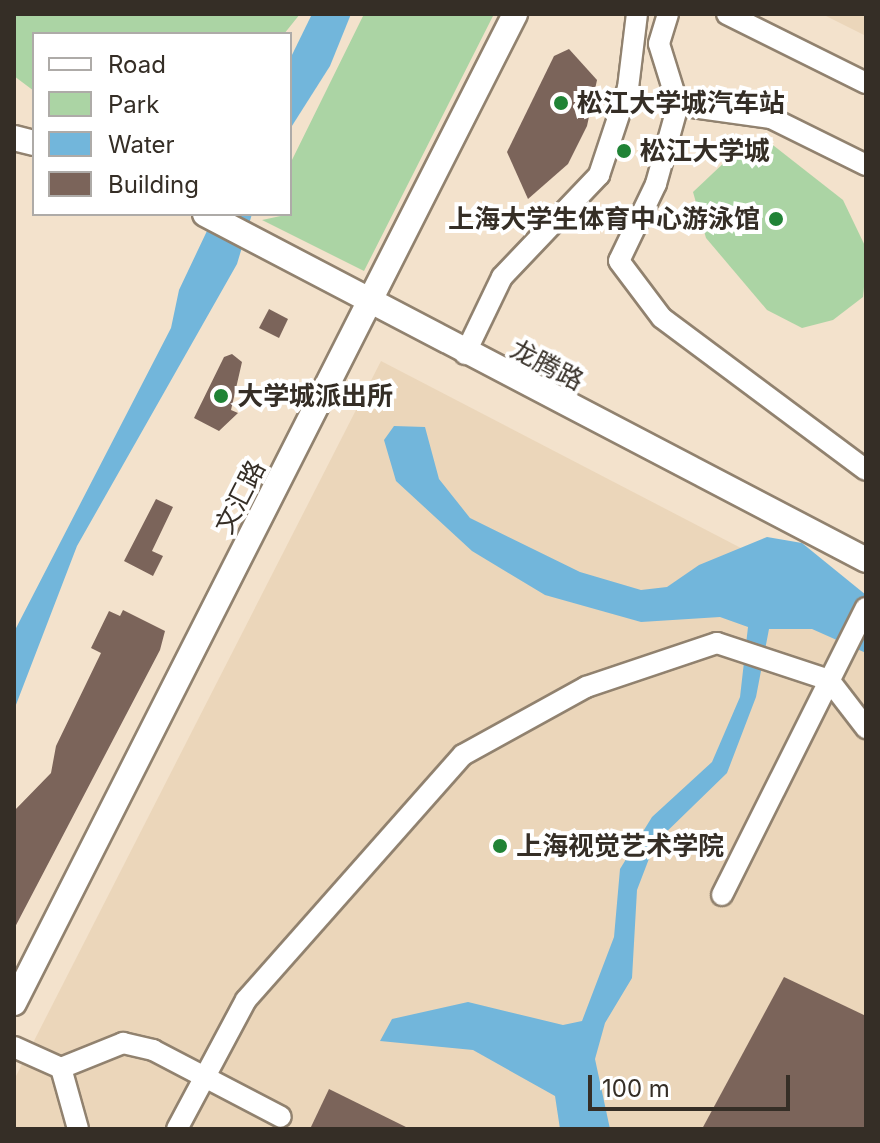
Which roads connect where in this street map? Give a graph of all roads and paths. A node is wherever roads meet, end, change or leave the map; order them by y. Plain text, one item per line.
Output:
1 (515, 14) edge
2 (637, 14) edge
3 (668, 14) edge
4 (727, 14) edge
5 (866, 83) edge
6 (678, 105) junction
7 (866, 165) edge
8 (209, 216) edge
9 (368, 305) junction
10 (465, 354) junction
11 (866, 470) edge
12 (866, 560) edge
13 (866, 608) edge
14 (829, 680) junction
15 (866, 728) edge
16 (722, 895) dead end
17 (14, 1003) edge
18 (14, 1047) edge
19 (61, 1068) junction
20 (203, 1078) junction
21 (281, 1117) dead end
22 (78, 1129) edge
23 (177, 1129) edge

1 - 9 main road, 文汇路
2 - 10 street
3 - 6 street
4 - 5 street
6 - 7 street
6 - 11 street
8 - 9 main road, 龙腾路
9 - 10 main road, 龙腾路
9 - 17 main road, 文汇路
10 - 12 main road, 龙腾路
13 - 14 street
14 - 15 street
14 - 16 street
14 - 20 street
18 - 19 street
19 - 20 street
19 - 22 street
20 - 21 street
20 - 23 street

